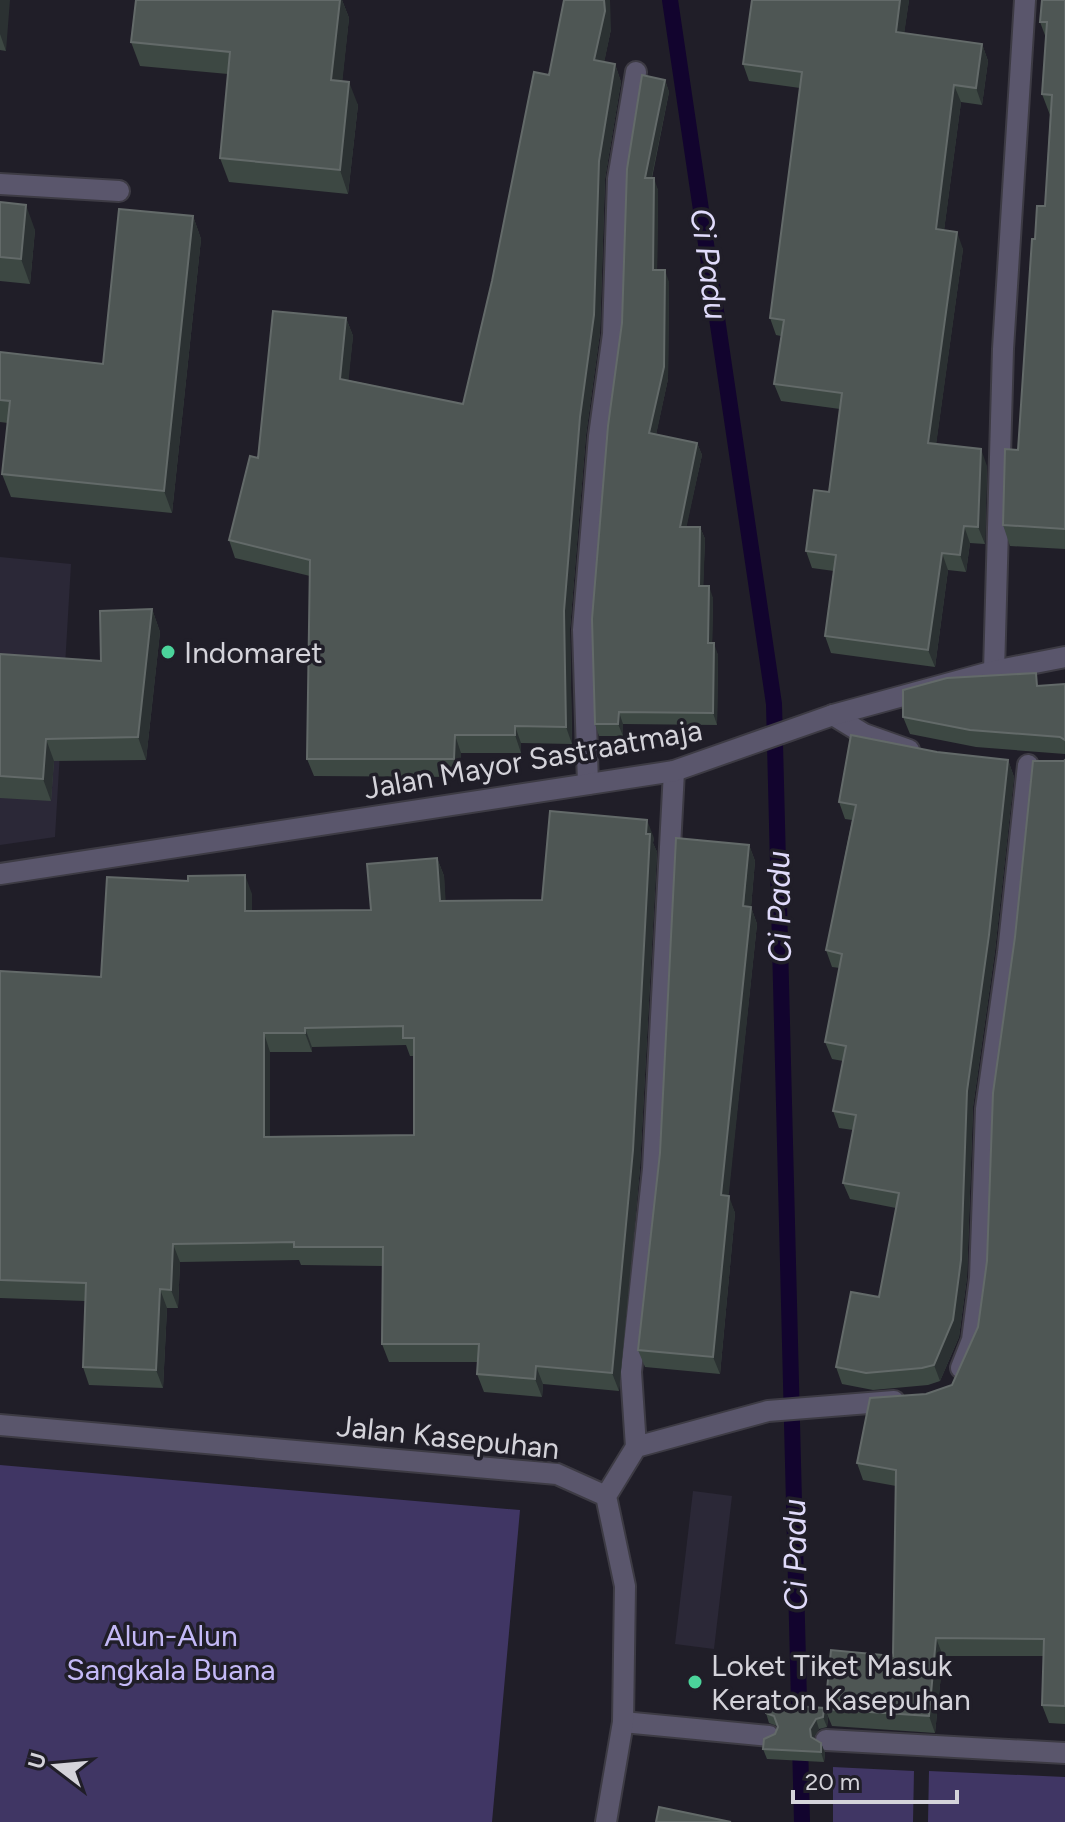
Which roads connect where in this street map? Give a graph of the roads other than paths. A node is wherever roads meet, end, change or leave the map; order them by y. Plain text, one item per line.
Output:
1 (1025, 0) edge
2 (636, 72) dead end
3 (0, 184) edge
4 (119, 191) dead end
5 (1065, 657) edge
6 (994, 671) junction
7 (832, 716) junction
8 (928, 754) edge
9 (1053, 766) edge
10 (674, 771) junction
11 (588, 784) junction
12 (0, 874) edge
13 (950, 1392) edge
14 (916, 1399) edge
15 (0, 1425) edge
16 (636, 1447) junction
17 (606, 1496) junction
18 (623, 1722) junction
19 (769, 1736) edge
20 (826, 1740) dead end
21 (1065, 1753) edge
22 (606, 1822) edge

1 - 6 street
2 - 11 street
3 - 4 street
5 - 6 street, Jalan Mayor Sastraatmaja
6 - 7 street, Jalan Mayor Sastraatmaja
7 - 8 street
7 - 10 street, Jalan Mayor Sastraatmaja
9 - 13 street
10 - 11 street, Jalan Mayor Sastraatmaja
10 - 16 street
11 - 12 street, Jalan Mayor Sastraatmaja
14 - 16 street
15 - 17 street, Jalan Kasepuhan
16 - 17 street
17 - 18 street
18 - 19 street
18 - 22 street
20 - 21 street

